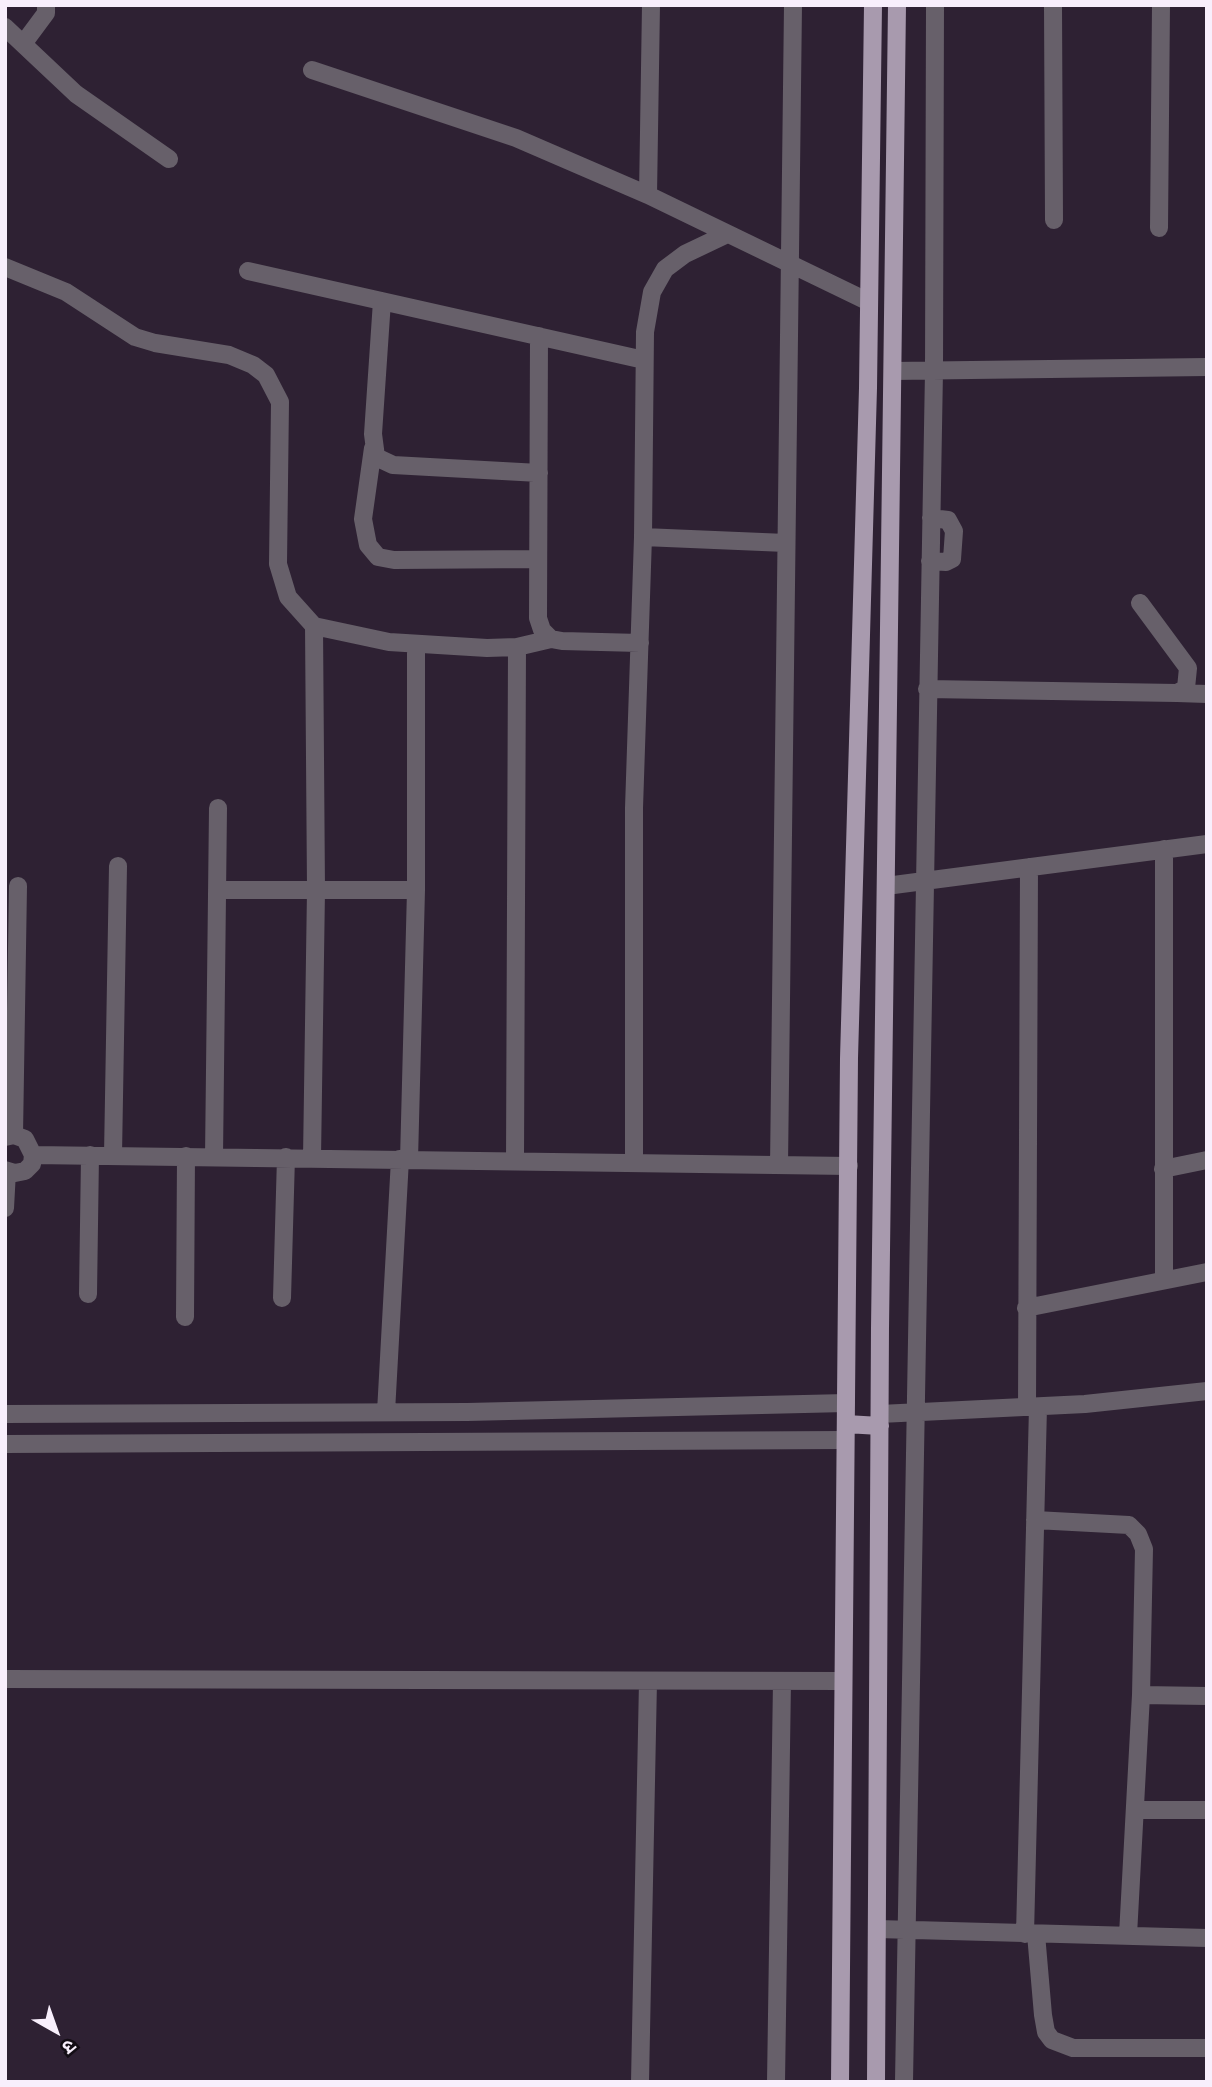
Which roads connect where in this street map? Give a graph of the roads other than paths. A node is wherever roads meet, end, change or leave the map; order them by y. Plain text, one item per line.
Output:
1 (46, 5) edge
2 (651, 5) edge
3 (793, 5) edge
4 (873, 5) edge
5 (897, 5) edge
6 (934, 5) edge
7 (1053, 5) edge
8 (1161, 5) edge
9 (5, 27) edge
10 (23, 44) junction
11 (312, 70) dead end
12 (169, 159) dead end
13 (648, 195) junction
14 (1054, 220) dead end
15 (1159, 228) dead end
16 (727, 234) junction
17 (789, 264) junction
18 (5, 267) edge
19 (248, 271) dead end
20 (382, 301) junction
21 (869, 302) junction
22 (539, 336) junction
23 (645, 360) junction
24 (1207, 367) edge
25 (893, 371) junction
26 (934, 371) junction
27 (373, 448) junction
28 (539, 472) junction
29 (643, 537) junction
30 (786, 543) junction
31 (538, 559) junction
32 (1140, 604) dead end
33 (314, 626) junction
34 (551, 639) junction
35 (640, 643) junction
36 (416, 644) junction
37 (517, 646) junction
38 (927, 689) junction
39 (1177, 694) junction
40 (1207, 694) edge
41 (218, 808) dead end
42 (1207, 844) edge
43 (1164, 849) junction
44 (118, 866) dead end
45 (1028, 867) junction
46 (924, 881) junction
47 (18, 886) dead end
48 (886, 886) junction
49 (217, 890) junction
50 (316, 890) junction
51 (416, 890) junction
52 (10, 1136) edge
53 (33, 1155) junction
54 (90, 1155) junction
55 (113, 1155) junction
56 (186, 1156) junction
57 (215, 1157) junction
58 (286, 1157) junction
59 (312, 1158) junction
60 (405, 1159) junction
61 (1207, 1160) edge
62 (515, 1161) junction
63 (634, 1163) junction
64 (779, 1165) junction
65 (849, 1166) junction
66 (1163, 1169) junction
67 (6, 1171) edge
68 (5, 1208) edge
69 (1207, 1272) edge
70 (1164, 1280) junction
71 (88, 1294) dead end
72 (282, 1298) dead end
73 (1026, 1308) junction
74 (185, 1317) dead end
75 (1207, 1391) edge
76 (846, 1403) junction
77 (1032, 1407) junction
78 (386, 1412) junction
79 (918, 1413) junction
80 (5, 1414) edge
81 (880, 1420) junction
82 (846, 1432) junction
83 (5, 1444) edge
84 (1035, 1520) junction
85 (5, 1679) edge
86 (648, 1681) junction
87 (782, 1681) junction
88 (843, 1681) junction
89 (1141, 1695) junction
90 (1207, 1696) edge
91 (1135, 1810) junction
92 (1207, 1810) edge
93 (877, 1929) junction
94 (906, 1930) junction
95 (1030, 1934) junction
96 (1128, 1935) junction
97 (1207, 1938) edge
98 (1207, 2048) edge
99 (640, 2082) edge
100 (776, 2082) edge
101 (840, 2082) edge
102 (876, 2082) edge
103 (904, 2082) edge

1 - 10 street
2 - 13 street
3 - 17 street
4 - 21 main road
5 - 25 main road
6 - 26 street
7 - 14 street
8 - 15 street
9 - 10 street
10 - 12 street
11 - 13 street
13 - 16 street
16 - 17 street
16 - 23 street
17 - 21 street
17 - 30 street
18 - 33 street
19 - 20 street
20 - 22 street
20 - 27 street
21 - 65 main road
22 - 23 street
22 - 28 street
23 - 29 street
24 - 26 street
25 - 26 street
25 - 48 main road
26 - 38 street
27 - 28 street
27 - 31 street
28 - 31 street
29 - 30 street
29 - 35 street
30 - 64 street
31 - 34 street
32 - 39 street
33 - 36 street
33 - 50 street
34 - 35 street
34 - 37 street
35 - 63 street
36 - 37 street
36 - 51 street
37 - 62 street
38 - 39 street
38 - 46 street
39 - 40 street
41 - 49 street
42 - 43 street
43 - 45 street
43 - 66 street
44 - 55 street
45 - 46 street
45 - 73 street
46 - 48 street
46 - 79 street
47 - 52 street
48 - 81 main road
49 - 50 street
49 - 57 street
50 - 51 street
50 - 59 street
51 - 60 street
52 - 53 street
53 - 54 street
53 - 67 street
54 - 55 street
54 - 71 street
55 - 56 street
56 - 57 street
56 - 74 street
57 - 58 street
58 - 59 street
58 - 72 street
59 - 60 street
60 - 62 street
60 - 78 street
61 - 66 street
62 - 63 street
63 - 64 street
64 - 65 street
65 - 76 main road
66 - 70 street
67 - 68 street
69 - 70 street
70 - 73 street
73 - 77 street
75 - 77 street
76 - 78 street
76 - 82 main road
77 - 79 street
77 - 84 street
78 - 80 street
79 - 81 street
79 - 94 street
81 - 82 main road
81 - 93 main road
82 - 83 street
82 - 88 main road
84 - 89 street
84 - 95 street
85 - 86 street
86 - 87 street
86 - 99 street
87 - 88 street
87 - 100 street
88 - 101 main road
89 - 90 street
89 - 91 street
91 - 92 street
91 - 96 street
93 - 94 street
93 - 102 main road
94 - 95 street
94 - 103 street
95 - 96 street
95 - 98 street
96 - 97 street

